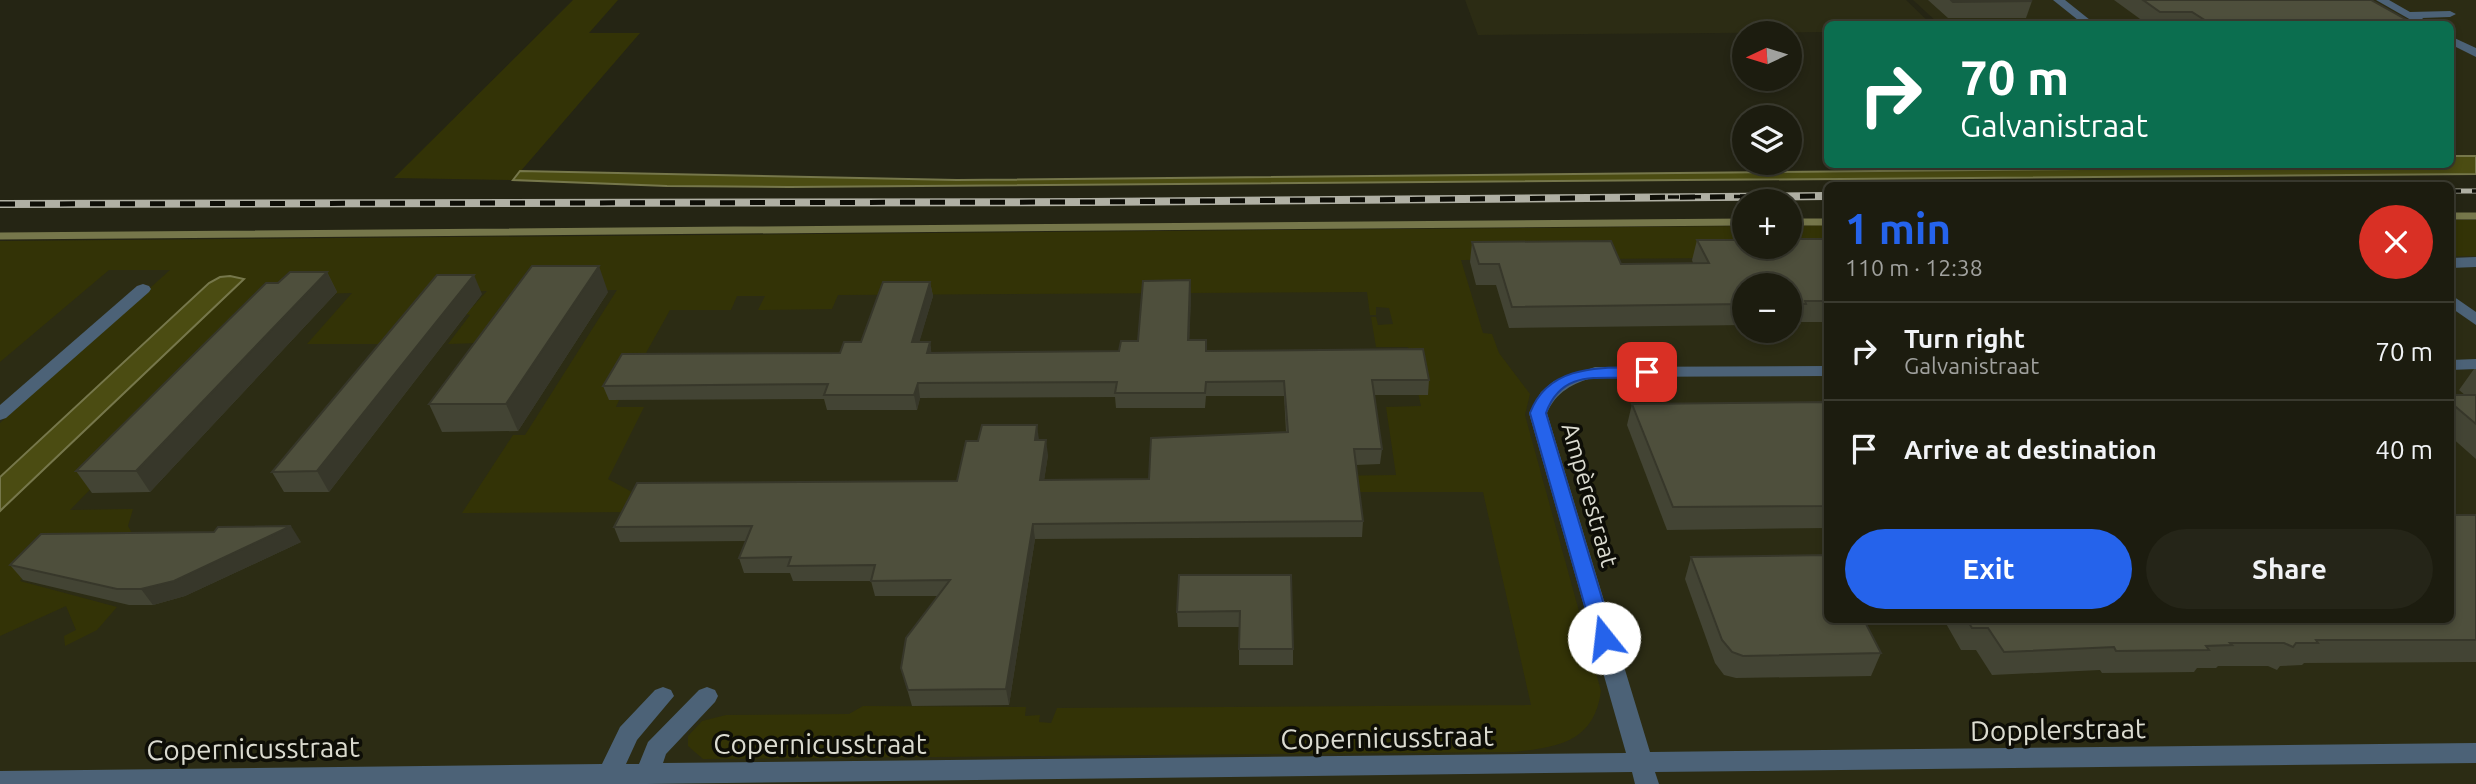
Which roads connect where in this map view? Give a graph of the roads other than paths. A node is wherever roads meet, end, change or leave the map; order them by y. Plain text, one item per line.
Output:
1 (2058, 0) edge
2 (2381, 0) edge
3 (2450, 14) dead end
4 (2407, 15) junction
5 (2085, 21) edge
6 (2419, 21) edge
7 (2454, 40) edge
8 (2475, 52) edge
9 (2476, 262) edge
10 (2454, 263) edge
11 (143, 289) dead end
12 (2454, 302) edge
13 (2476, 320) edge
14 (2476, 364) edge
15 (2454, 365) edge
16 (1824, 370) edge
17 (0, 414) edge
18 (663, 696) dead end
19 (707, 696) dead end
20 (2476, 753) edge
21 (647, 774) junction
22 (1644, 774) edge
23 (609, 775) junction
24 (953, 778) edge
25 (0, 781) edge

1 - 5 street
2 - 4 street
3 - 4 street
4 - 6 street
7 - 8 street
9 - 10 street
11 - 17 street
12 - 13 street
14 - 15 street
16 - 22 street, Ampèrestraat
18 - 23 street
19 - 21 street
20 - 22 street, Dopplerstraat
21 - 23 street, Copernicusstraat
21 - 24 street, Copernicusstraat
22 - 24 street, Copernicusstraat
23 - 25 street, Copernicusstraat

